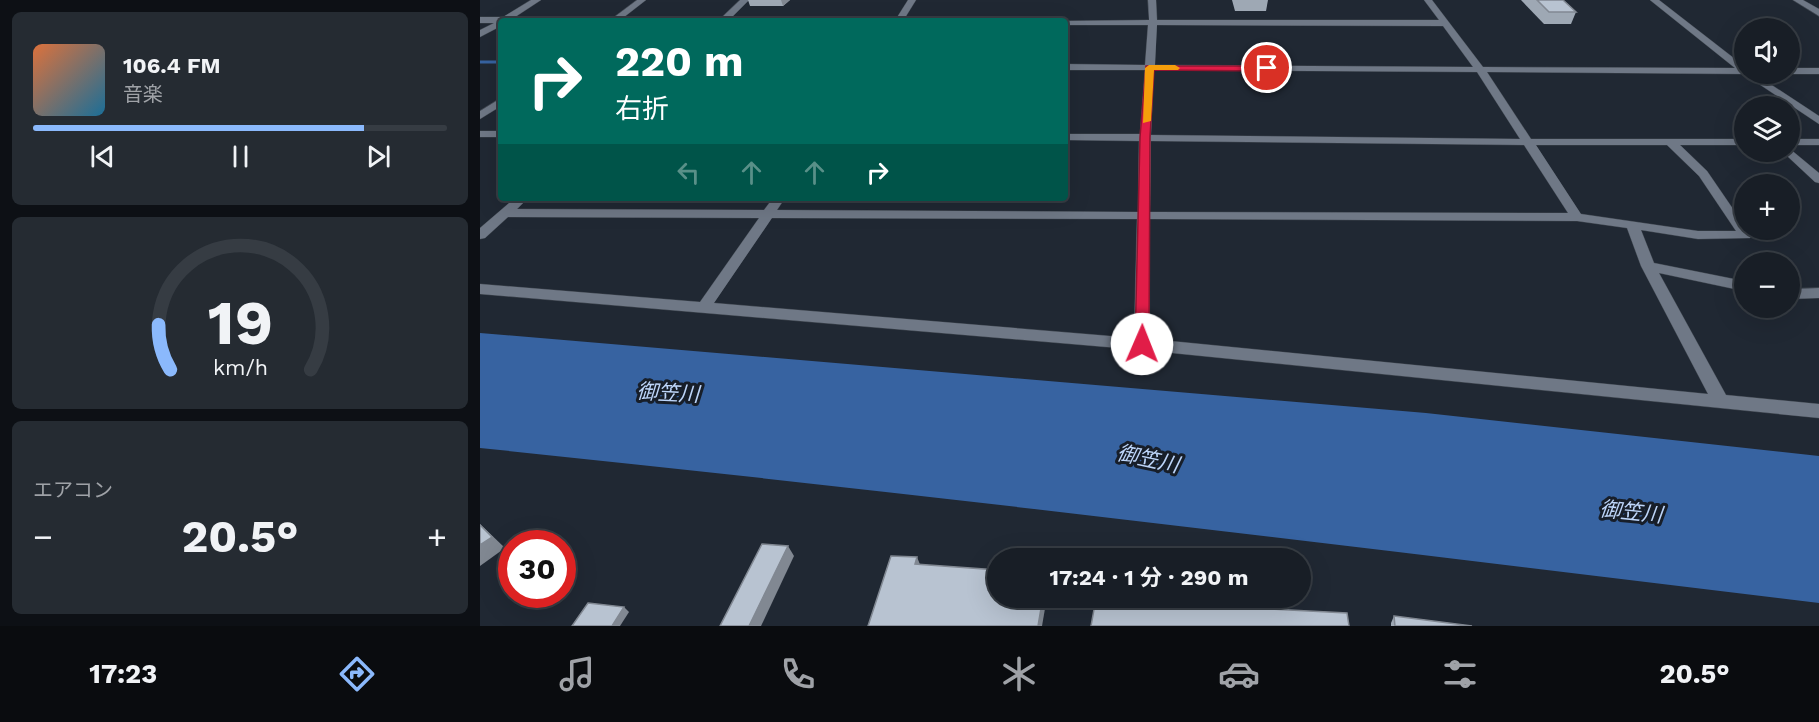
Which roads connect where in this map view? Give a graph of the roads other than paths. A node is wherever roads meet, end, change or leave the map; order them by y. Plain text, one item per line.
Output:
1 (537, 0) edge
2 (642, 0) edge
3 (745, 0) edge
4 (912, 0) edge
5 (1152, 0) edge
6 (1428, 0) edge
7 (1654, 0) edge
8 (1797, 0) edge
9 (1819, 13) edge
10 (508, 18) edge
11 (617, 18) edge
12 (725, 18) edge
13 (899, 18) edge
14 (480, 20) edge
15 (498, 21) edge
16 (1068, 21) edge
17 (1153, 22) junction
18 (1444, 23) junction
19 (498, 24) edge
20 (480, 34) edge
21 (1734, 63) edge
22 (1068, 67) edge
23 (1149, 68) junction
24 (1479, 69) junction
25 (1734, 71) edge
26 (1800, 71) edge
27 (1819, 71) edge
28 (1764, 84) edge
29 (498, 103) edge
30 (480, 116) edge
31 (1819, 121) edge
32 (480, 134) edge
33 (498, 134) edge
34 (1068, 137) edge
35 (1145, 137) junction
36 (1669, 141) junction
37 (1527, 142) junction
38 (1734, 142) edge
39 (1800, 142) edge
40 (1819, 142) edge
41 (1800, 162) edge
42 (1819, 179) edge
43 (519, 201) edge
44 (777, 201) edge
45 (506, 213) junction
46 (770, 213) junction
47 (1144, 215) junction
48 (1577, 217) junction
49 (1632, 225) junction
50 (480, 235) edge
51 (1648, 266) junction
52 (1734, 284) edge
53 (480, 289) edge
54 (1819, 293) edge
55 (1800, 294) edge
56 (705, 306) junction
57 (1142, 344) junction
58 (1720, 400) junction
59 (1819, 411) edge

1 - 10 street
2 - 11 street
3 - 12 street
4 - 13 street
5 - 17 street
6 - 18 street
7 - 21 street
8 - 9 street
14 - 15 street
16 - 17 street
17 - 18 street
17 - 23 street
18 - 24 street
19 - 20 street
22 - 23 street
23 - 24 street
23 - 35 street
24 - 25 street
24 - 37 street
26 - 27 street
28 - 31 street
29 - 30 street
32 - 33 street
34 - 35 street
35 - 37 street
35 - 47 street
36 - 37 street
36 - 38 street
36 - 49 street
37 - 48 street
39 - 40 street
41 - 42 street
43 - 45 street
44 - 46 street
45 - 46 street
45 - 50 street
46 - 47 street
46 - 56 street
47 - 48 street
47 - 57 street
48 - 49 street
49 - 51 street
51 - 52 street
51 - 58 street
53 - 56 street
54 - 55 street
56 - 57 street
57 - 58 street
58 - 59 street

